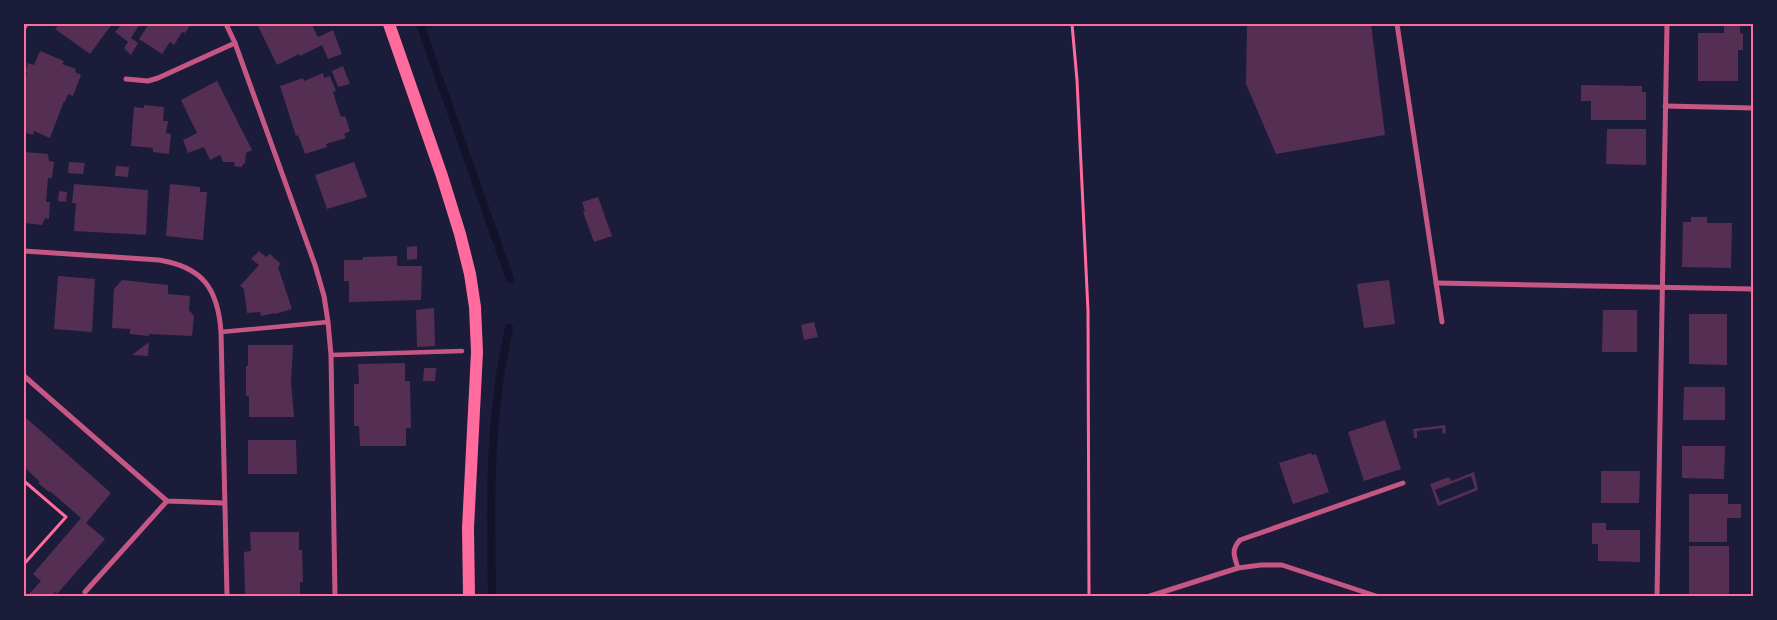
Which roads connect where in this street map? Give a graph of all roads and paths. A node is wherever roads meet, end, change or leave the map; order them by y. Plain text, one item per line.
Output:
1 (26, 24) edge
2 (226, 24) edge
3 (389, 24) edge
4 (1072, 24) edge
5 (1397, 24) edge
6 (1667, 24) edge
7 (24, 28) edge
8 (235, 43) junction
9 (126, 79) dead end
10 (1665, 106) junction
11 (1753, 108) edge
12 (24, 251) edge
13 (1436, 283) junction
14 (1661, 287) junction
15 (1753, 289) edge
16 (328, 322) junction
17 (1442, 322) dead end
18 (221, 332) junction
19 (462, 351) dead end
20 (331, 355) junction
21 (24, 376) edge
22 (24, 481) edge
23 (1403, 483) dead end
24 (168, 500) junction
25 (224, 503) junction
26 (24, 564) edge
27 (1238, 568) junction
28 (85, 592) dead end
29 (227, 596) edge
30 (336, 596) edge
31 (469, 596) edge
32 (1089, 596) edge
33 (1150, 596) edge
34 (1376, 596) edge
35 (1657, 596) edge

1 - 7 street
2 - 8 street
3 - 31 main road
4 - 32 path
5 - 13 street
6 - 10 street
8 - 9 street
8 - 16 street
10 - 11 street
10 - 14 street
12 - 18 street
13 - 14 street
13 - 17 street
14 - 15 street
14 - 35 street
16 - 18 street
16 - 20 street
18 - 25 street
19 - 20 street
20 - 30 street
21 - 24 street
22 - 26 path
23 - 27 street
24 - 25 street
24 - 28 street
25 - 29 street
27 - 33 street
27 - 34 street

